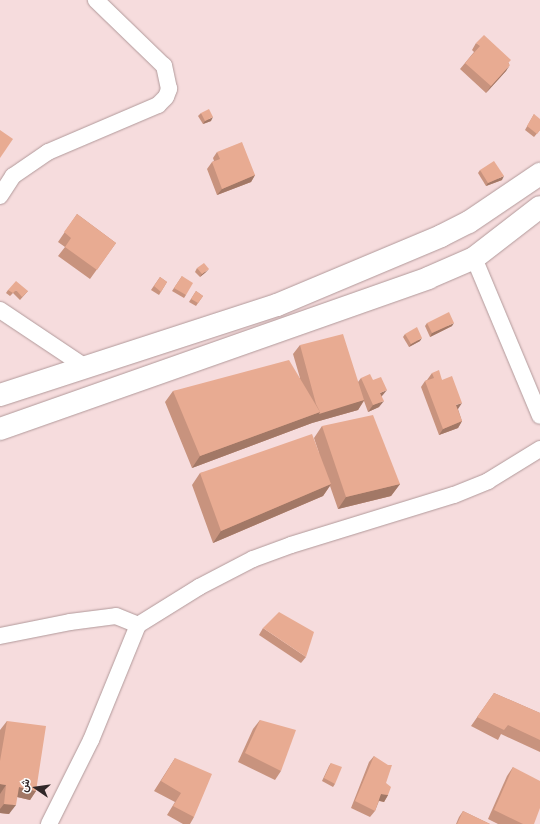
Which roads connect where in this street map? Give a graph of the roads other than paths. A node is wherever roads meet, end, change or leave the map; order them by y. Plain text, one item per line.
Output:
1 (96, 0) edge
2 (540, 174) edge
3 (0, 196) edge
4 (540, 207) edge
5 (474, 258) junction
6 (0, 310) edge
7 (84, 366) junction
8 (0, 395) edge
9 (540, 416) edge
10 (0, 429) edge
11 (540, 449) edge
12 (138, 625) junction
13 (0, 636) edge
14 (49, 824) edge

1 - 3 street
2 - 7 main road
4 - 5 main road
5 - 9 street
5 - 10 main road
6 - 7 street
7 - 8 main road
11 - 12 street
12 - 13 street
12 - 14 street

